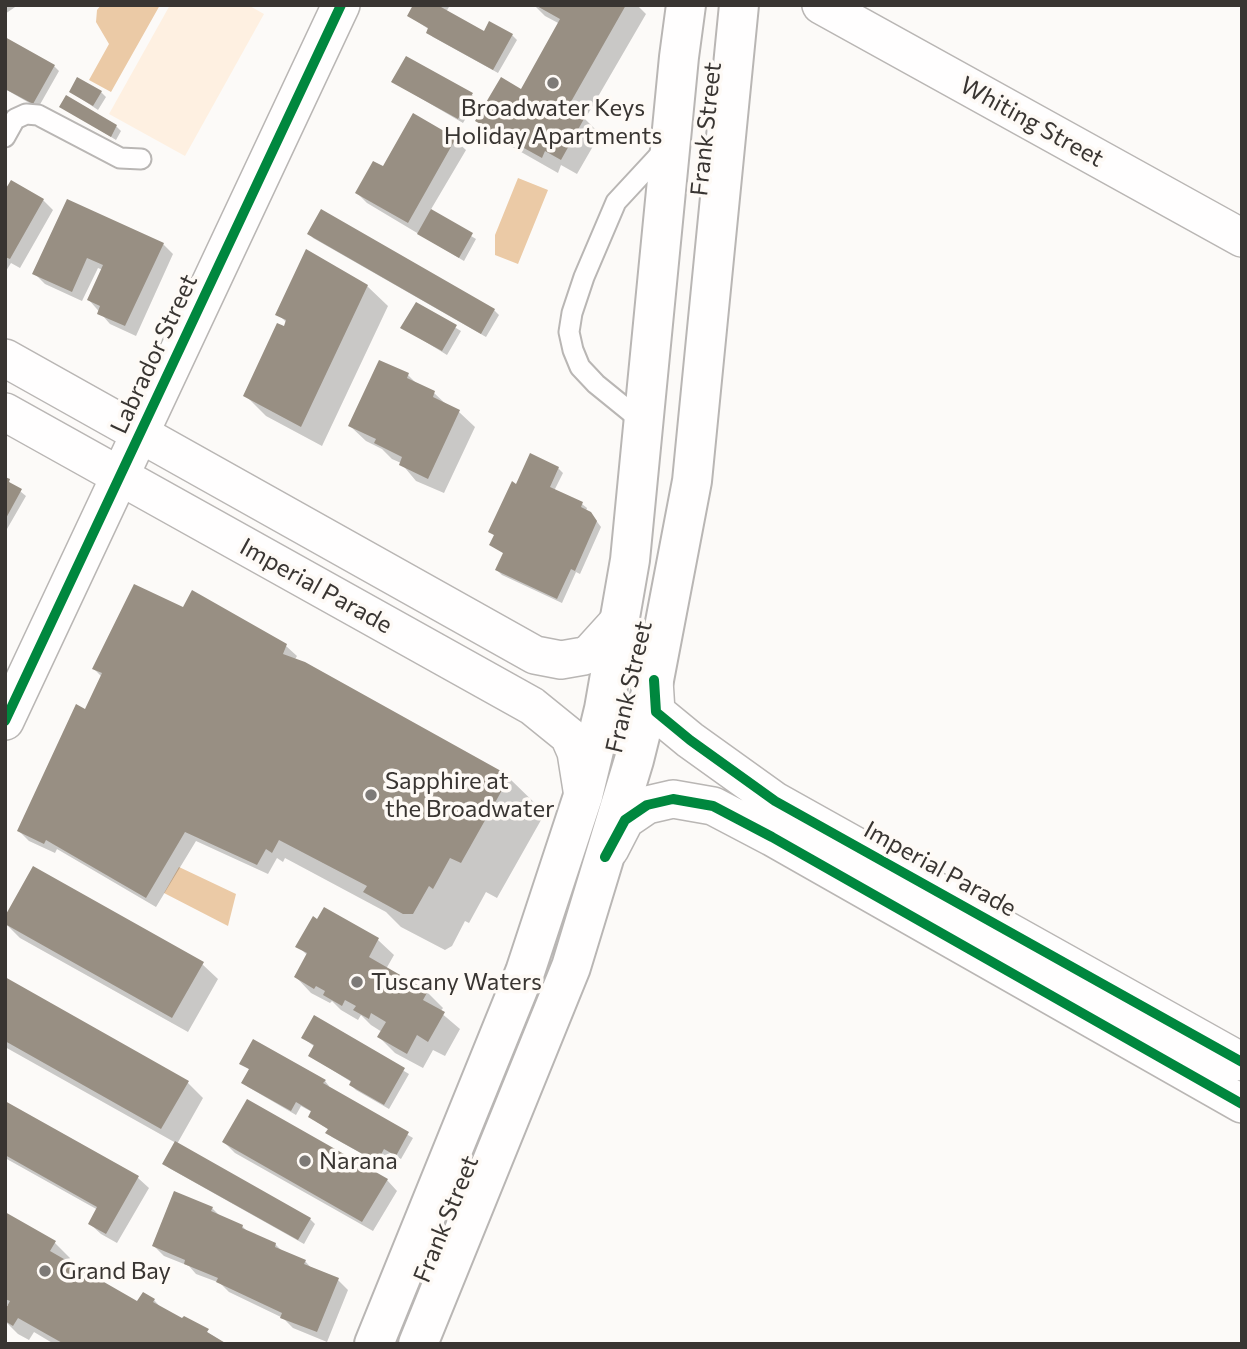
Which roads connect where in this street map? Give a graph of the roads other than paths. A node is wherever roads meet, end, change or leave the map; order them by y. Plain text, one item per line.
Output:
1 (341, 5) edge
2 (686, 5) edge
3 (739, 5) edge
4 (821, 5) edge
5 (5, 137) edge
6 (671, 143) junction
7 (141, 159) dead end
8 (1242, 238) edge
9 (5, 358) edge
10 (5, 412) edge
11 (644, 423) junction
12 (140, 434) junction
13 (119, 477) junction
14 (620, 620) junction
15 (654, 681) junction
16 (5, 721) edge
17 (583, 796) junction
18 (606, 857) junction
19 (1036, 967) junction
20 (1242, 1062) edge
21 (1242, 1104) edge
22 (374, 1344) edge
23 (418, 1344) edge

1 - 12 street, Labrador Street
2 - 6 highway, Frank Street
3 - 15 highway, Frank Street
4 - 8 street, Whiting Street
5 - 7 lane
6 - 11 highway, Frank Street
6 - 11 lane, Frank Street
9 - 12 street, Imperial Parade
10 - 13 street, Imperial Parade
11 - 14 highway, Frank Street
12 - 13 street, Labrador Street
12 - 14 street, Imperial Parade
13 - 16 street, Labrador Street
13 - 17 street, Imperial Parade
14 - 17 highway, Frank Street
15 - 18 highway, Frank Street
15 - 19 street, Imperial Parade
17 - 22 highway, Frank Street
18 - 19 street, Imperial Parade
18 - 23 highway, Frank Street
19 - 20 street, Imperial Parade
19 - 21 street, Imperial Parade

